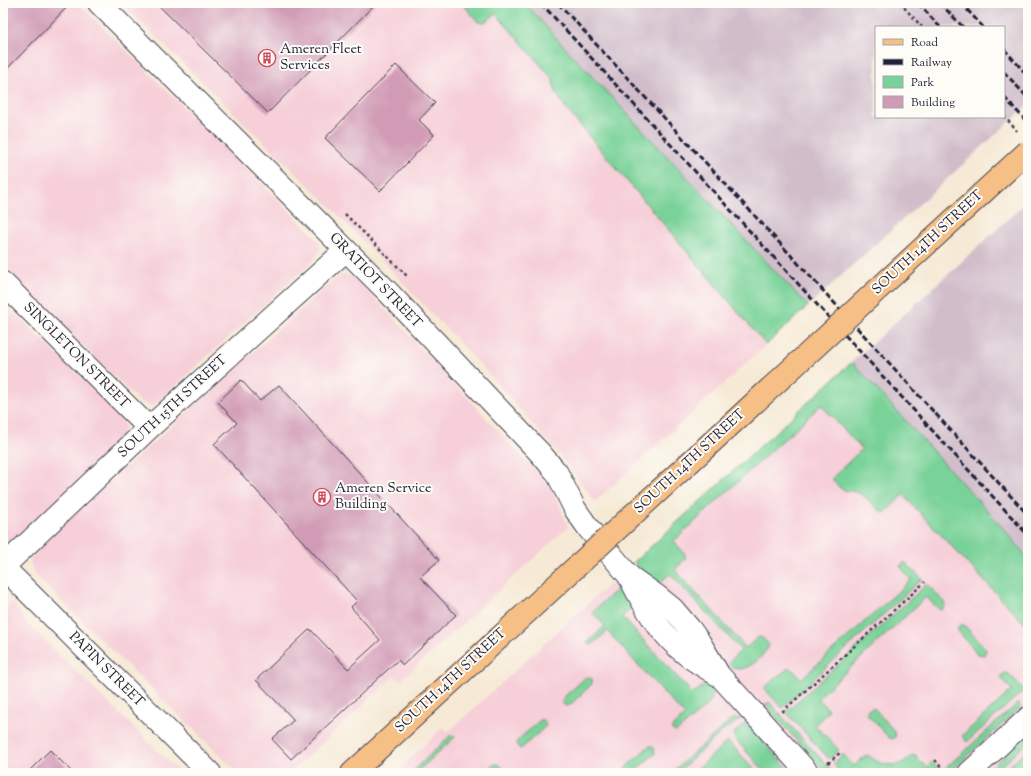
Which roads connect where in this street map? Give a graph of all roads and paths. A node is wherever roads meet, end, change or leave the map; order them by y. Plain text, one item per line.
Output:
1 (98, 3) edge
2 (900, 3) edge
3 (921, 26) edge
4 (1005, 117) edge
5 (1018, 132) dead end
6 (1028, 151) edge
7 (346, 250) junction
8 (3, 283) edge
9 (149, 428) junction
10 (3, 567) edge
11 (925, 582) dead end
12 (782, 712) dead end
13 (1028, 718) edge
14 (841, 752) dead end
15 (935, 760) dead end
16 (828, 763) dead end
17 (942, 768) dead end
18 (210, 773) edge
19 (352, 773) edge
20 (808, 773) edge
21 (969, 773) edge

1 - 7 street, GRATIOT STREET
2 - 3 path
4 - 5 path
6 - 19 main road, SOUTH 14TH STREET, bridge
7 - 9 street, SOUTH 15TH STREET
7 - 20 street, GRATIOT STREET
8 - 9 street, SINGLETON STREET
9 - 10 street, SOUTH 15TH STREET
10 - 18 street, PAPIN STREET
11 - 12 path
13 - 21 street
14 - 16 path
15 - 17 path

